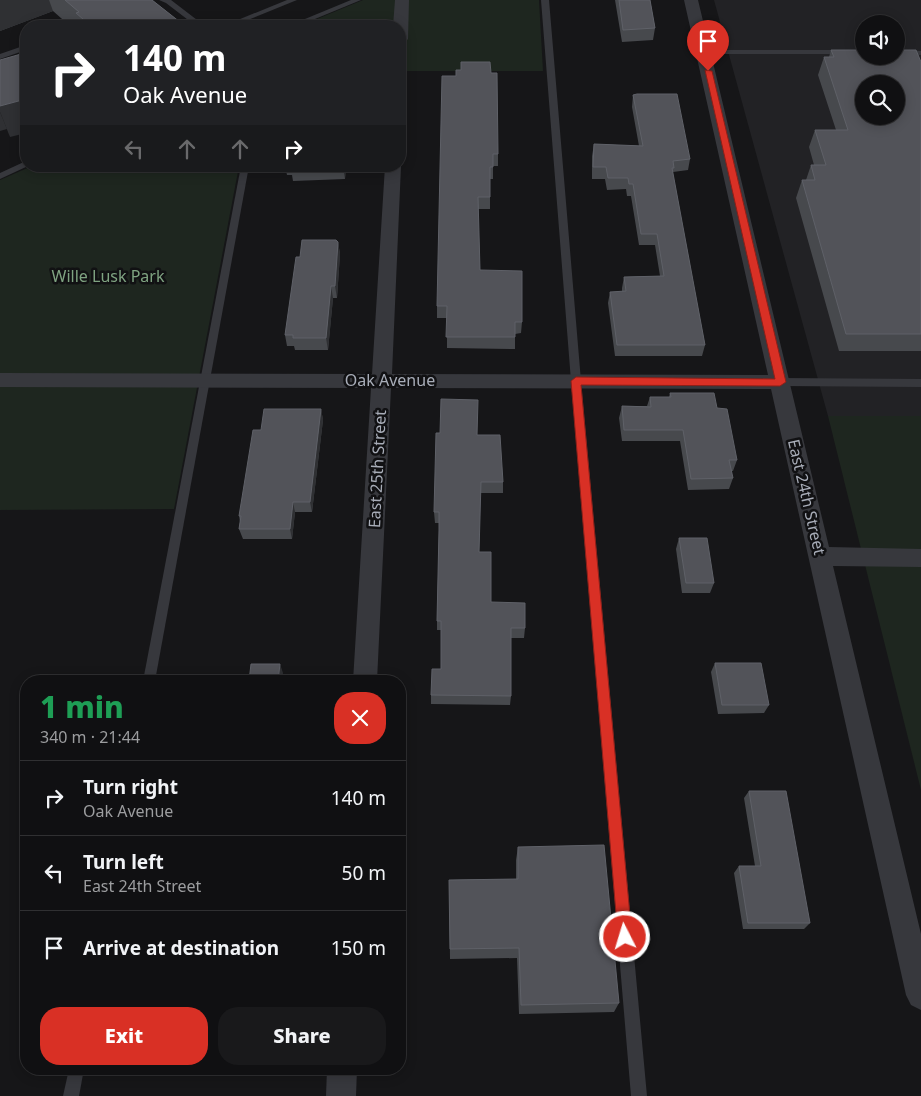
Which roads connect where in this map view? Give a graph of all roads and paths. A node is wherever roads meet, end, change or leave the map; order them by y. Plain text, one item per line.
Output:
1 (163, 0) edge
2 (293, 0) edge
3 (356, 0) edge
4 (402, 0) edge
5 (545, 0) edge
6 (691, 0) edge
7 (193, 20) edge
8 (242, 20) edge
9 (307, 20) edge
10 (401, 20) edge
11 (20, 49) edge
12 (703, 52) junction
13 (855, 52) edge
14 (905, 53) edge
15 (921, 54) edge
16 (0, 57) edge
17 (20, 167) edge
18 (244, 172) edge
19 (393, 172) edge
20 (0, 176) edge
21 (0, 380) edge
22 (205, 380) junction
23 (382, 380) junction
24 (576, 381) junction
25 (780, 382) junction
26 (921, 383) edge
27 (821, 556) junction
28 (921, 558) edge
29 (150, 675) edge
30 (365, 675) edge
31 (921, 995) edge
32 (75, 1075) edge
33 (342, 1075) edge
34 (71, 1096) edge
35 (341, 1096) edge
36 (639, 1096) edge

1 - 7 lane
2 - 8 lane
3 - 9 lane
4 - 10 street
5 - 24 lane
6 - 12 street, East 24th Street
11 - 16 lane
12 - 13 lane
12 - 25 street, East 24th Street
14 - 15 lane
17 - 20 lane
18 - 22 lane
19 - 23 street, East 25th Street
21 - 22 street, Oak Avenue
22 - 23 street, Oak Avenue
22 - 29 lane
23 - 24 street, Oak Avenue
23 - 30 street, East 25th Street
24 - 25 street, Oak Avenue
24 - 36 lane
25 - 26 lane
25 - 27 street, East 24th Street
27 - 28 street
27 - 31 street, East 24th Street
32 - 34 lane
33 - 35 street

